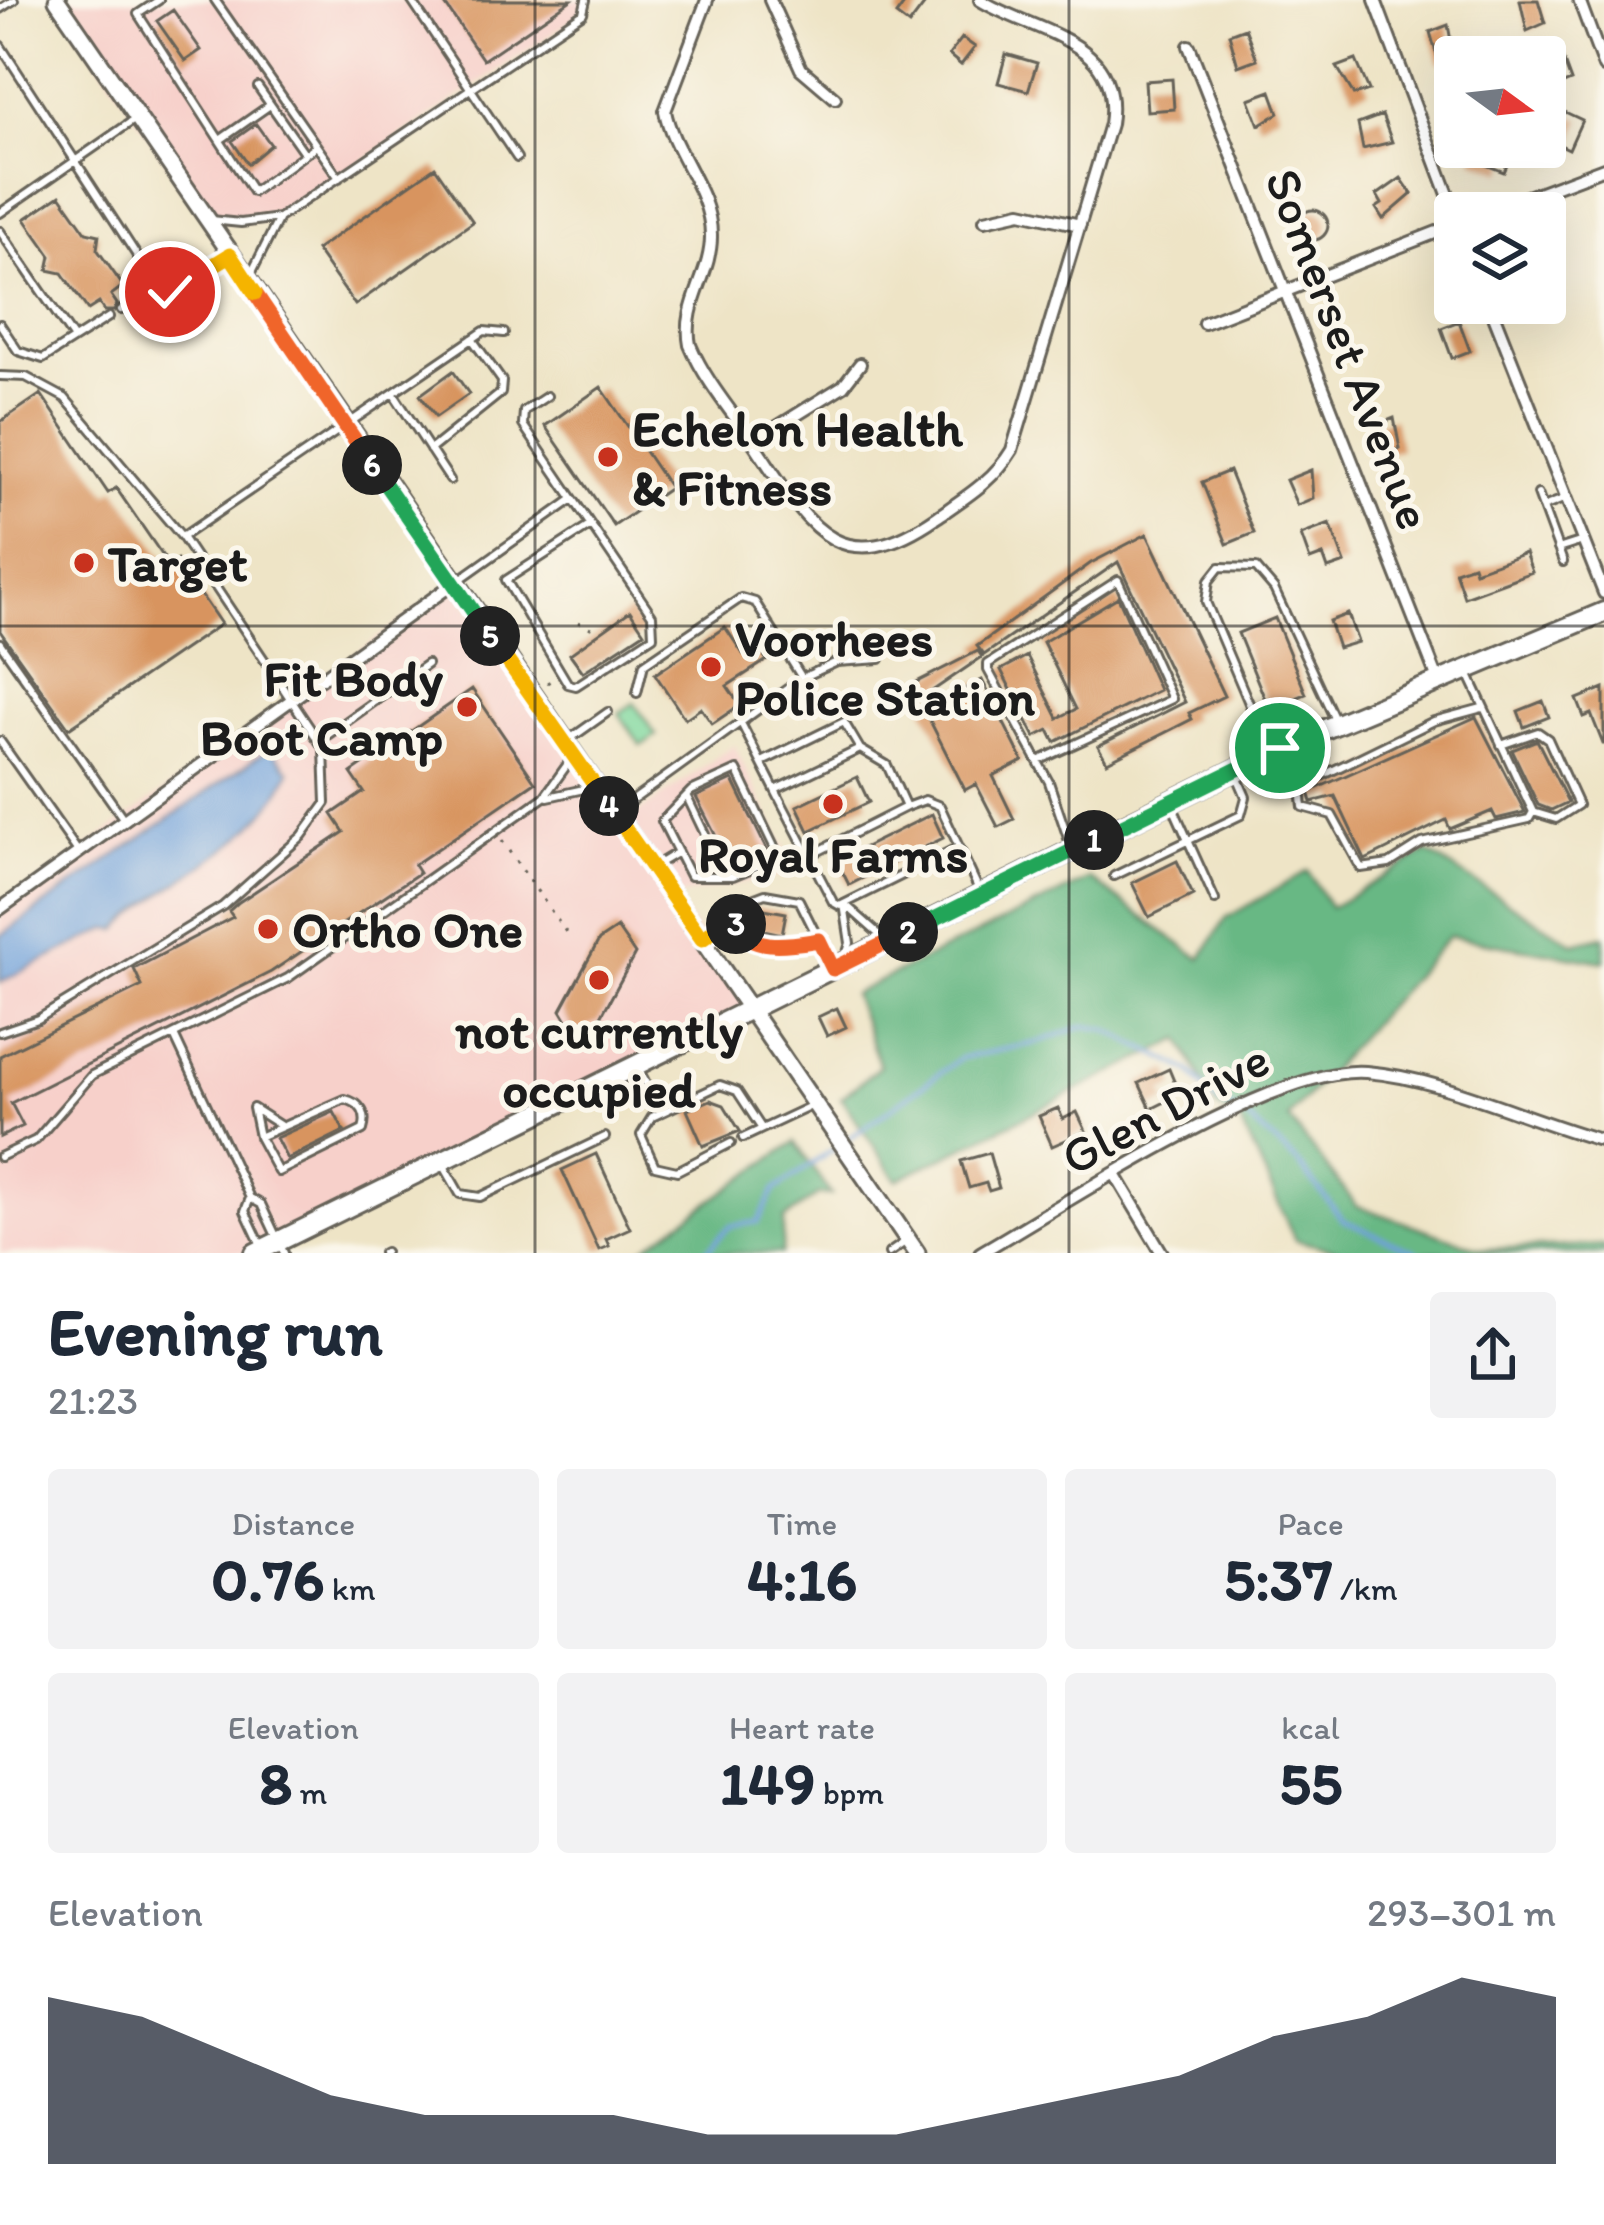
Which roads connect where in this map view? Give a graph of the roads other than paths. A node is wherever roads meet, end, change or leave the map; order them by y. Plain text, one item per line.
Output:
1 (14, 0) edge
2 (57, 0) edge
3 (159, 0) edge
4 (215, 0) edge
5 (411, 0) edge
6 (586, 0) edge
7 (707, 0) edge
8 (770, 0) edge
9 (980, 0) edge
10 (1376, 0) edge
11 (1579, 0) edge
12 (0, 10) edge
13 (0, 45) edge
14 (1189, 46) dead end
15 (1604, 67) edge
16 (258, 87) dead end
17 (471, 90) junction
18 (835, 98) dead end
19 (270, 105) junction
20 (136, 118) junction
21 (220, 140) junction
22 (316, 146) junction
23 (305, 154) junction
24 (517, 158) dead end
25 (76, 160) junction
26 (1604, 168) edge
27 (339, 178) junction
28 (1447, 192) edge
29 (1541, 192) edge
30 (0, 213) edge
31 (279, 218) junction
32 (205, 219) junction
33 (985, 220) dead end
34 (1080, 225) junction
35 (0, 231) edge
36 (1434, 232) edge
37 (230, 255) junction
38 (248, 281) junction
39 (158, 288) junction
40 (1283, 290) junction
41 (121, 310) dead end
42 (109, 317) dead end
43 (1204, 323) dead end
44 (0, 324) edge
45 (1497, 324) edge
46 (504, 333) dead end
47 (74, 339) junction
48 (472, 339) junction
49 (860, 364) dead end
50 (0, 376) edge
51 (393, 393) junction
52 (547, 396) dead end
53 (345, 425) junction
54 (753, 442) junction
55 (430, 450) junction
56 (450, 481) dead end
57 (1538, 494) dead end
58 (1566, 498) junction
59 (573, 499) junction
60 (1543, 507) junction
61 (591, 525) junction
62 (182, 537) junction
63 (1583, 541) junction
64 (1558, 549) junction
65 (1563, 562) dead end
66 (454, 584) junction
67 (1604, 593) edge
68 (1604, 612) edge
69 (0, 643) edge
70 (880, 659) dead end
71 (427, 664) dead end
72 (1466, 668) junction
73 (802, 678) junction
74 (1438, 680) junction
75 (637, 693) dead end
76 (293, 700) junction
77 (1482, 705) junction
78 (608, 712) dead end
79 (1336, 724) junction
80 (742, 725) junction
81 (0, 741) edge
82 (319, 741) junction
83 (1502, 745) junction
84 (569, 749) junction
85 (860, 749) junction
86 (1275, 750) junction
87 (1038, 760) junction
88 (760, 763) junction
89 (1235, 770) junction
90 (1299, 783) junction
91 (596, 787) junction
92 (775, 790) junction
93 (544, 797) junction
94 (688, 799) junction
95 (1170, 802) junction
96 (906, 807) junction
97 (1533, 812) junction
98 (615, 813) junction
99 (125, 820) junction
100 (1188, 840) junction
101 (959, 847) junction
102 (1072, 850) junction
103 (678, 852) junction
104 (79, 853) junction
105 (809, 856) junction
106 (653, 867) junction
107 (724, 874) junction
108 (1114, 876) dead end
109 (982, 896) junction
110 (1215, 900) dead end
111 (844, 904) junction
112 (0, 910) edge
113 (734, 917) junction
114 (702, 939) junction
115 (819, 940) junction
116 (889, 942) junction
117 (838, 967) junction
118 (751, 1010) junction
119 (0, 1032) edge
120 (174, 1035) junction
121 (638, 1068) junction
122 (814, 1104) junction
123 (661, 1112) junction
124 (281, 1126) junction
125 (762, 1130) junction
126 (259, 1137) junction
127 (605, 1137) dead end
128 (743, 1138) dead end
129 (1604, 1141) edge
130 (731, 1144) dead end
131 (0, 1157) edge
132 (442, 1162) junction
133 (1116, 1176) junction
134 (250, 1198) junction
135 (913, 1246) edge
136 (269, 1250) edge
137 (889, 1253) edge
138 (980, 1253) edge
139 (1162, 1253) edge

1 - 12 lane
2 - 20 main road
3 - 21 lane
4 - 22 lane
5 - 17 lane
6 - 17 lane
7 - 54 street
8 - 18 street
9 - 34 street
10 - 28 street
11 - 15 street
13 - 25 lane
14 - 40 street, Somerset Avenue
16 - 19 lane
17 - 24 lane
17 - 27 lane
19 - 21 lane
19 - 23 lane
20 - 25 lane
20 - 32 main road
21 - 23 lane
22 - 23 lane
22 - 27 lane
25 - 30 lane
25 - 39 lane
26 - 29 street
27 - 31 lane
31 - 32 lane
31 - 38 lane
32 - 37 main road
33 - 34 street
34 - 54 street
35 - 47 lane
36 - 40 street
37 - 38 main road
37 - 39 lane
38 - 53 main road
39 - 41 lane
40 - 43 street
40 - 74 street, Somerset Avenue
42 - 47 lane
44 - 47 lane
45 - 58 street
46 - 48 lane
48 - 51 lane
48 - 55 lane
49 - 54 street
50 - 62 lane
51 - 53 lane
51 - 55 lane
52 - 59 lane
53 - 62 lane
53 - 66 main road
55 - 56 lane
57 - 60 lane
58 - 60 lane
58 - 63 street
59 - 61 lane
59 - 66 lane
60 - 64 lane
61 - 61 lane
62 - 76 lane
63 - 64 lane
63 - 67 street
64 - 65 lane
66 - 76 street
66 - 84 main road
68 - 72 main road
69 - 99 lane
70 - 73 lane
71 - 82 lane
72 - 74 main road
72 - 77 lane
73 - 75 lane
73 - 80 lane
74 - 79 main road
76 - 82 lane
76 - 99 street
77 - 83 lane
77 - 90 lane
78 - 84 lane
79 - 86 main road
79 - 86 lane
80 - 88 lane
80 - 98 lane
81 - 104 lane
82 - 119 lane
83 - 97 lane
83 - 97 lane
84 - 91 main road
84 - 93 lane
85 - 88 lane
85 - 92 lane
85 - 96 lane
86 - 89 main road
86 - 90 lane
87 - 87 lane
87 - 102 lane
88 - 92 lane
89 - 95 main road
89 - 100 lane
90 - 97 lane
91 - 93 lane
91 - 98 main road
92 - 105 lane
93 - 120 lane
94 - 103 lane
94 - 107 lane
94 - 107 lane
95 - 100 lane
95 - 102 main road
96 - 101 lane
96 - 105 lane
98 - 106 main road
99 - 104 street
100 - 108 lane
100 - 110 lane
101 - 109 lane
101 - 111 lane
102 - 109 main road
103 - 106 lane
103 - 107 lane
104 - 112 street
105 - 111 lane
106 - 114 main road
109 - 116 main road
111 - 116 lane
111 - 117 lane
113 - 114 lane
113 - 115 lane
113 - 115 lane
114 - 118 main road
115 - 117 lane
116 - 117 main road
117 - 118 main road
118 - 121 main road
118 - 122 main road
120 - 131 lane
120 - 134 lane
121 - 123 lane
121 - 132 main road
122 - 125 lane
122 - 135 main road
123 - 125 lane
123 - 130 lane
124 - 126 lane
124 - 126 lane
124 - 126 lane
125 - 128 lane
127 - 132 lane
129 - 133 street, Glen Drive
132 - 136 main road
133 - 138 street, Glen Drive
133 - 139 street
134 - 136 lane
134 - 136 lane
135 - 137 lane

